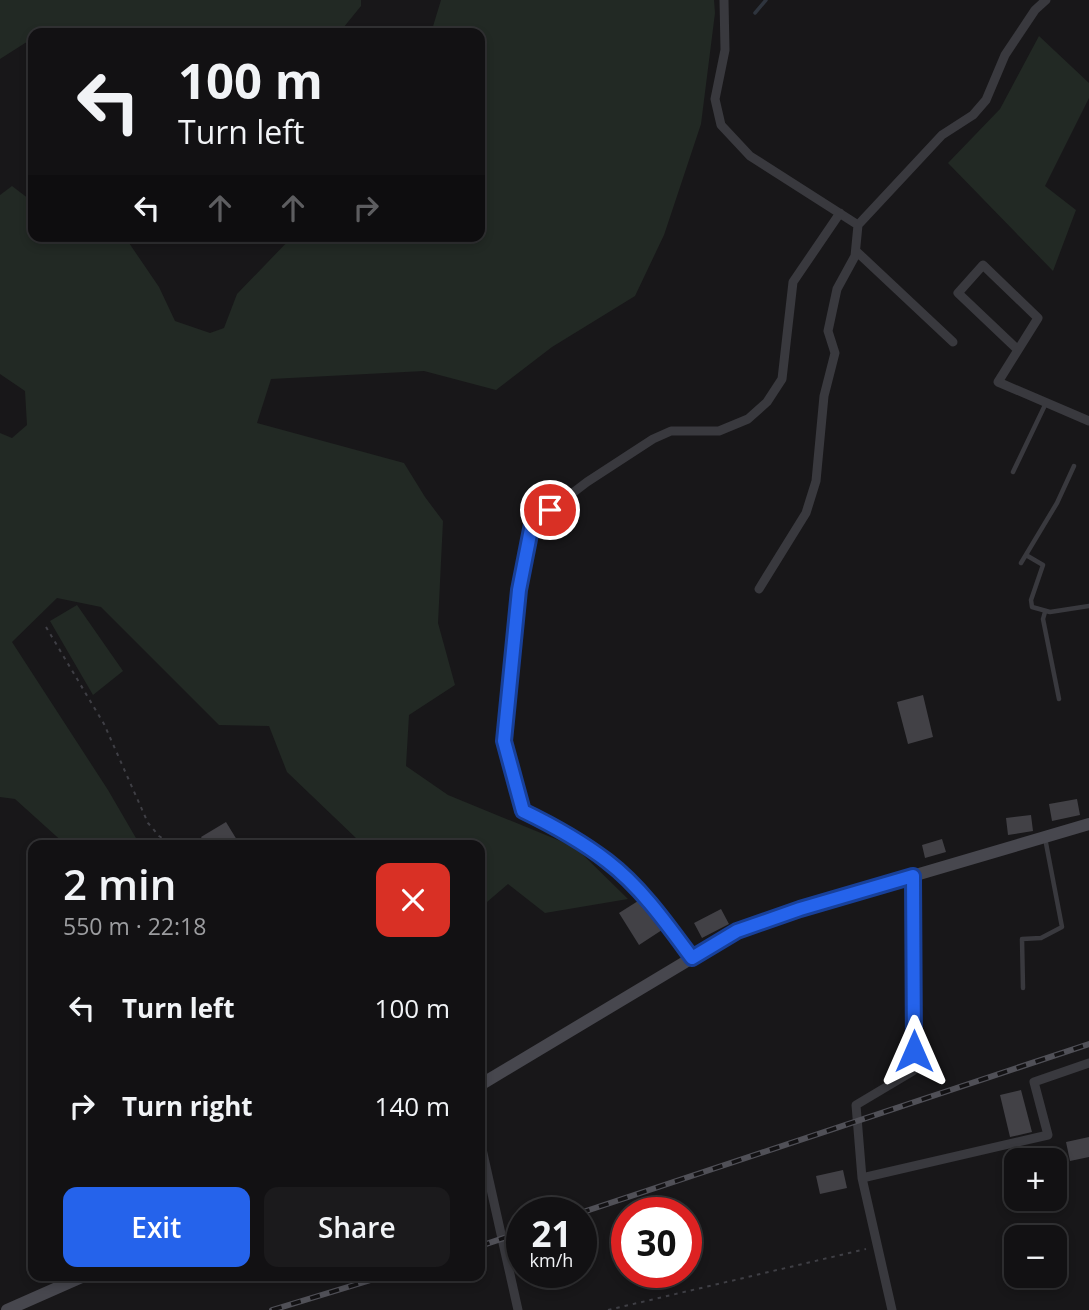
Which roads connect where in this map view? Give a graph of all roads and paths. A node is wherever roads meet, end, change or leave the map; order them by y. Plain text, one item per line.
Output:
1 (724, 0) edge
2 (1046, 0) edge
3 (840, 214) junction
4 (859, 225) junction
5 (856, 251) junction
6 (953, 342) dead end
7 (1018, 350) junction
8 (1047, 403) junction
9 (1089, 421) edge
10 (1074, 466) dead end
11 (1013, 472) dead end
12 (1026, 555) junction
13 (1021, 563) dead end
14 (759, 589) dead end
15 (1089, 606) edge
16 (1045, 612) junction
17 (46, 627) dead end
18 (1059, 699) dead end
19 (1089, 824) edge
20 (1044, 837) junction
21 (165, 840) edge
22 (913, 876) junction
23 (692, 958) junction
24 (1023, 988) dead end
25 (1089, 1063) edge
26 (485, 1081) edge
27 (485, 1162) edge
28 (862, 1178) junction
29 (877, 1247) junction
30 (73, 1281) edge
31 (7, 1310) edge
32 (518, 1310) edge
33 (608, 1310) edge
34 (892, 1310) edge

1 - 3 street
2 - 4 street
3 - 4 street
3 - 23 street
4 - 5 street
5 - 6 street
5 - 14 street
7 - 7 street
7 - 8 street
8 - 9 street
8 - 11 lane
10 - 12 lane
12 - 13 lane
12 - 16 lane
15 - 16 lane
16 - 18 lane
17 - 21 path
19 - 20 street
20 - 22 street
20 - 24 lane
22 - 23 street
22 - 28 street
23 - 26 street
25 - 28 street
27 - 32 street
28 - 29 street
29 - 33 path
29 - 34 street
30 - 31 street

